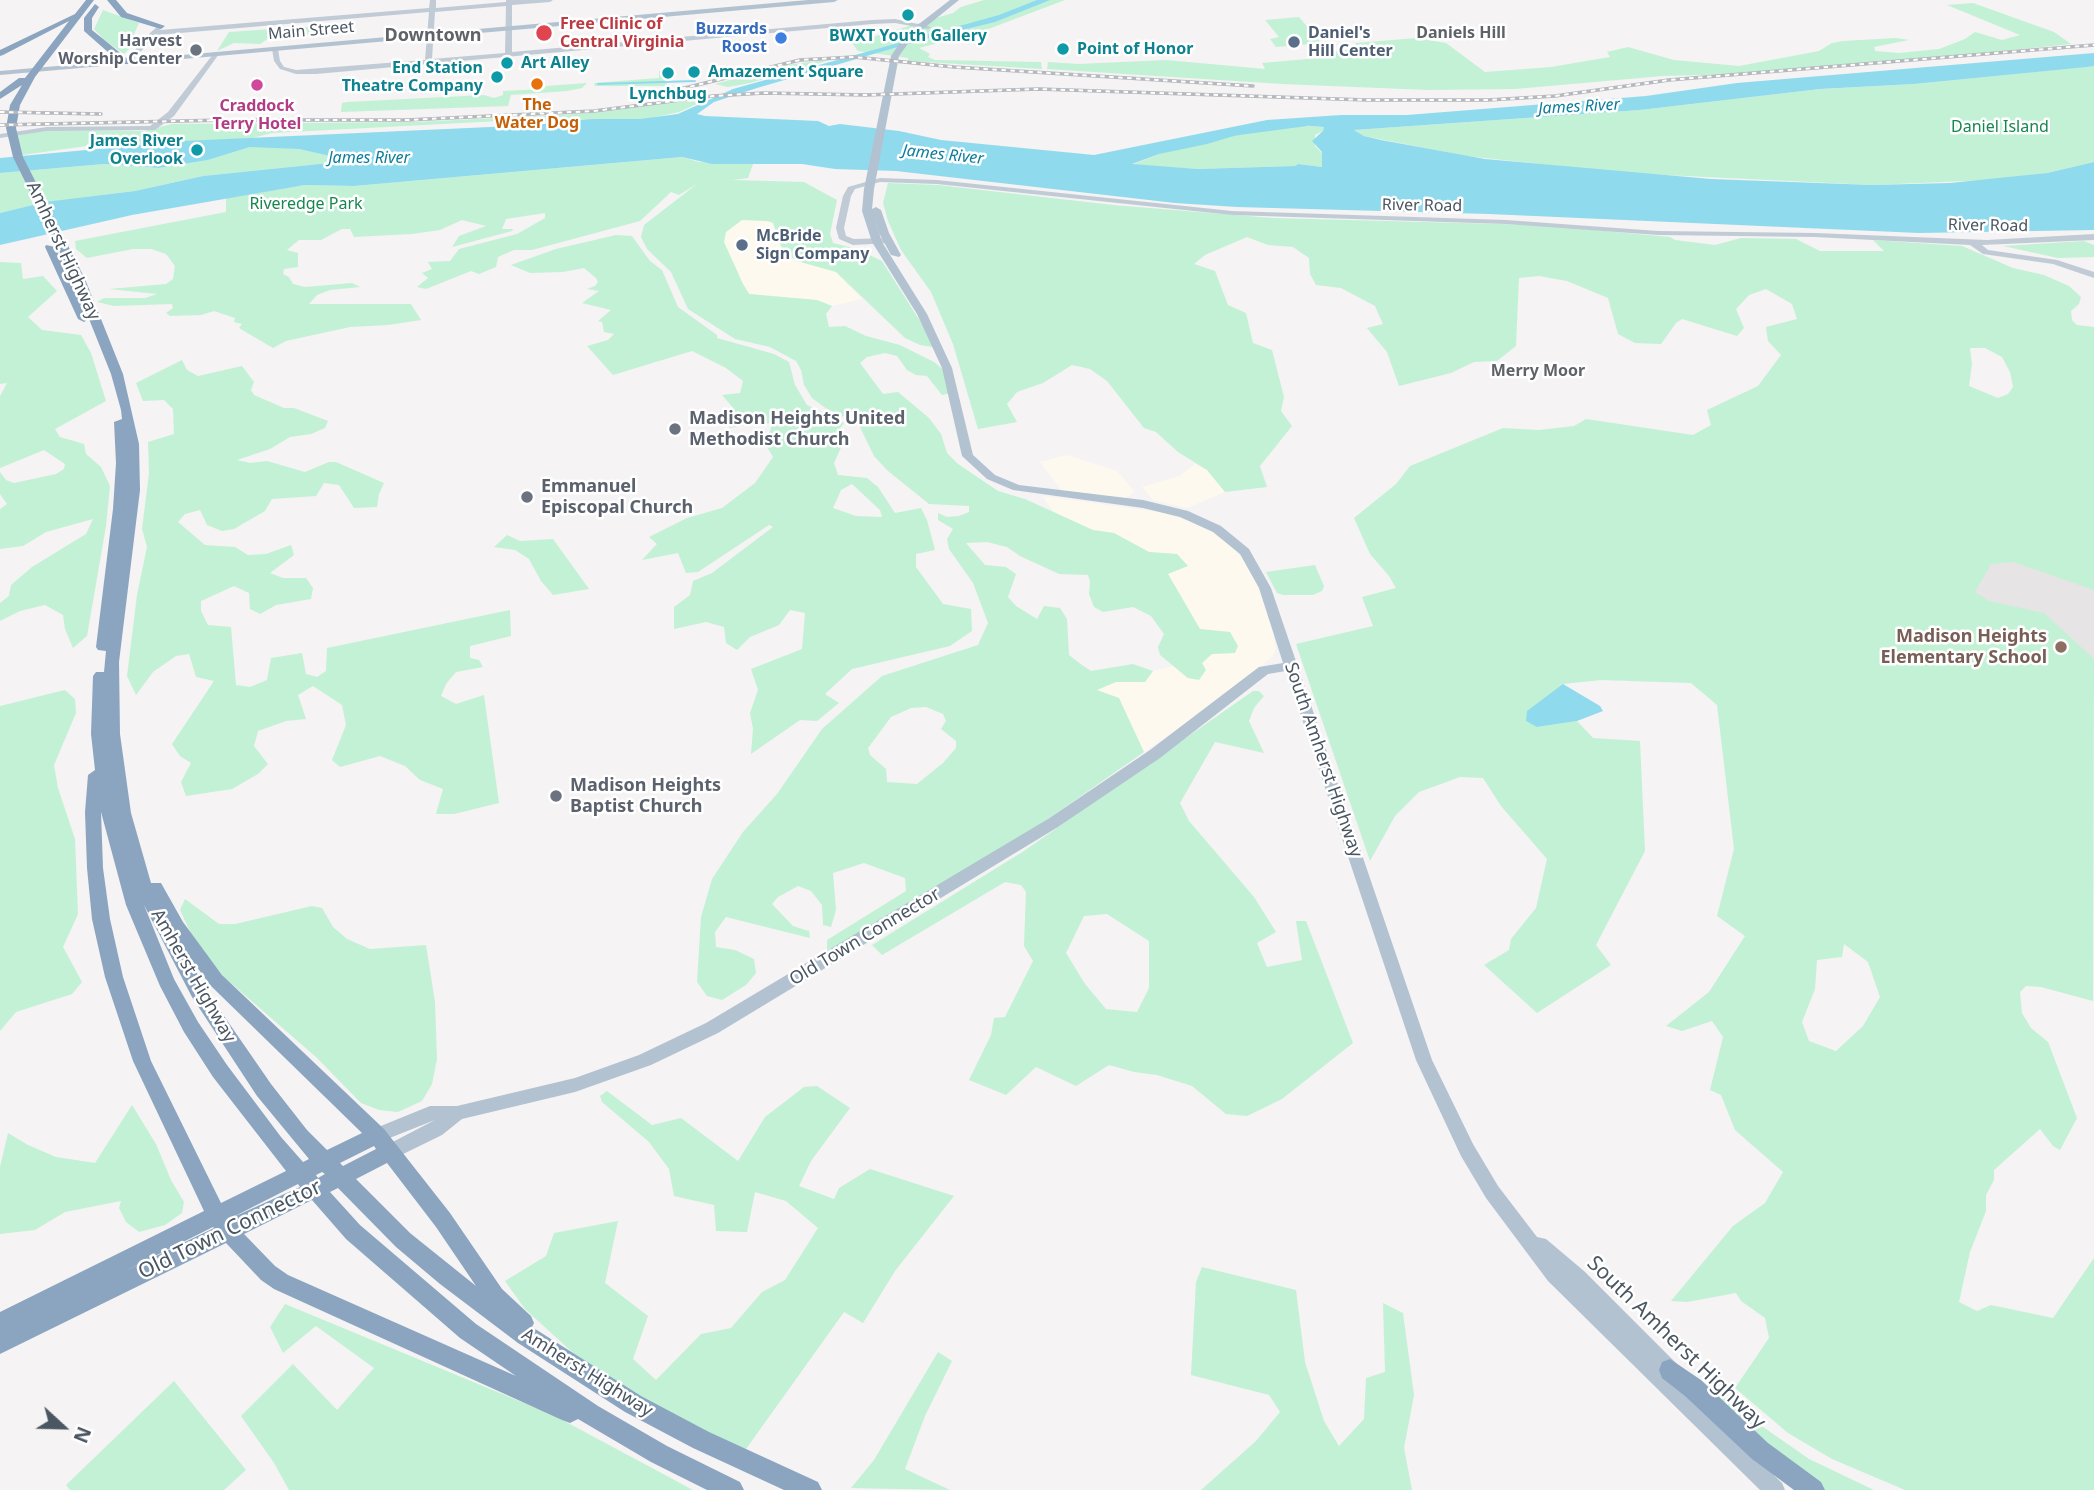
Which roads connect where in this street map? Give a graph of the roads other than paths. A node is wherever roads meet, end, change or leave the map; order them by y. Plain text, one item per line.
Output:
1 (84, 0) edge
2 (90, 0) edge
3 (100, 0) edge
4 (111, 0) edge
5 (433, 0) edge
6 (550, 0) edge
7 (834, 0) edge
8 (955, 0) edge
9 (962, 0) edge
10 (509, 2) edge
11 (433, 10) junction
12 (73, 16) junction
13 (930, 22) junction
14 (160, 26) junction
15 (509, 29) junction
16 (430, 35) junction
17 (275, 49) junction
18 (0, 54) edge
19 (45, 54) junction
20 (216, 54) junction
21 (110, 55) junction
22 (508, 55) junction
23 (124, 62) junction
24 (428, 62) junction
25 (92, 65) junction
26 (0, 73) edge
27 (20, 76) junction
28 (0, 96) edge
29 (11, 105) junction
30 (0, 136) edge
31 (2094, 237) edge
32 (882, 241) junction
33 (1972, 243) junction
34 (58, 253) junction
35 (2094, 275) edge
36 (1292, 670) junction
37 (99, 734) junction
38 (123, 813) junction
39 (457, 1113) junction
40 (377, 1135) junction
41 (390, 1152) junction
42 (222, 1223) junction
43 (1522, 1231) junction
44 (0, 1323) edge
45 (0, 1343) edge
46 (578, 1370) junction
47 (1670, 1370) junction
48 (709, 1479) junction
49 (732, 1490) edge
50 (810, 1490) edge
51 (1775, 1490) edge
52 (1796, 1490) edge
53 (1814, 1490) edge

1 - 12 highway
2 - 19 highway
3 - 23 highway
4 - 14 highway
5 - 11 street
6 - 10 street
7 - 15 main road, Main Street
8 - 13 main road
9 - 13 main road
10 - 11 street
10 - 15 street
11 - 14 street
11 - 16 street
12 - 18 highway
12 - 19 highway
13 - 22 street
13 - 32 main road, South Amherst Highway
14 - 23 street
15 - 16 main road, Main Street
15 - 22 street
16 - 17 main road, Main Street
16 - 24 street
17 - 20 main road, Main Street
17 - 24 street
18 - 19 highway
19 - 21 highway
19 - 27 highway
19 - 29 highway
20 - 23 main road, Main Street
20 - 30 street
21 - 23 highway
21 - 25 highway
22 - 24 street
23 - 25 main road, Main Street
25 - 27 main road, Main Street
26 - 27 main road, Main Street
27 - 28 highway
27 - 29 highway
29 - 34 highway, Amherst Highway
31 - 33 street, River Road
32 - 33 street, River Road
32 - 36 main road, South Amherst Highway
33 - 35 street
34 - 37 highway, Amherst Highway
34 - 38 highway, Amherst Highway
36 - 39 main road, Old Town Connector
36 - 43 main road, South Amherst Highway
37 - 42 highway
37 - 48 highway, Amherst Highway
38 - 40 highway
38 - 46 highway, Amherst Highway
39 - 40 main road, Old Town Connector
39 - 41 main road, Old Town Connector
40 - 41 highway
40 - 42 highway, Old Town Connector
41 - 42 highway, Old Town Connector
41 - 46 highway
42 - 44 highway, Old Town Connector
42 - 45 highway, Old Town Connector
42 - 48 highway
43 - 47 main road, South Amherst Highway
43 - 51 main road, South Amherst Highway
46 - 50 highway, Amherst Highway
47 - 52 main road, South Amherst Highway
47 - 53 highway
48 - 49 highway, Amherst Highway

